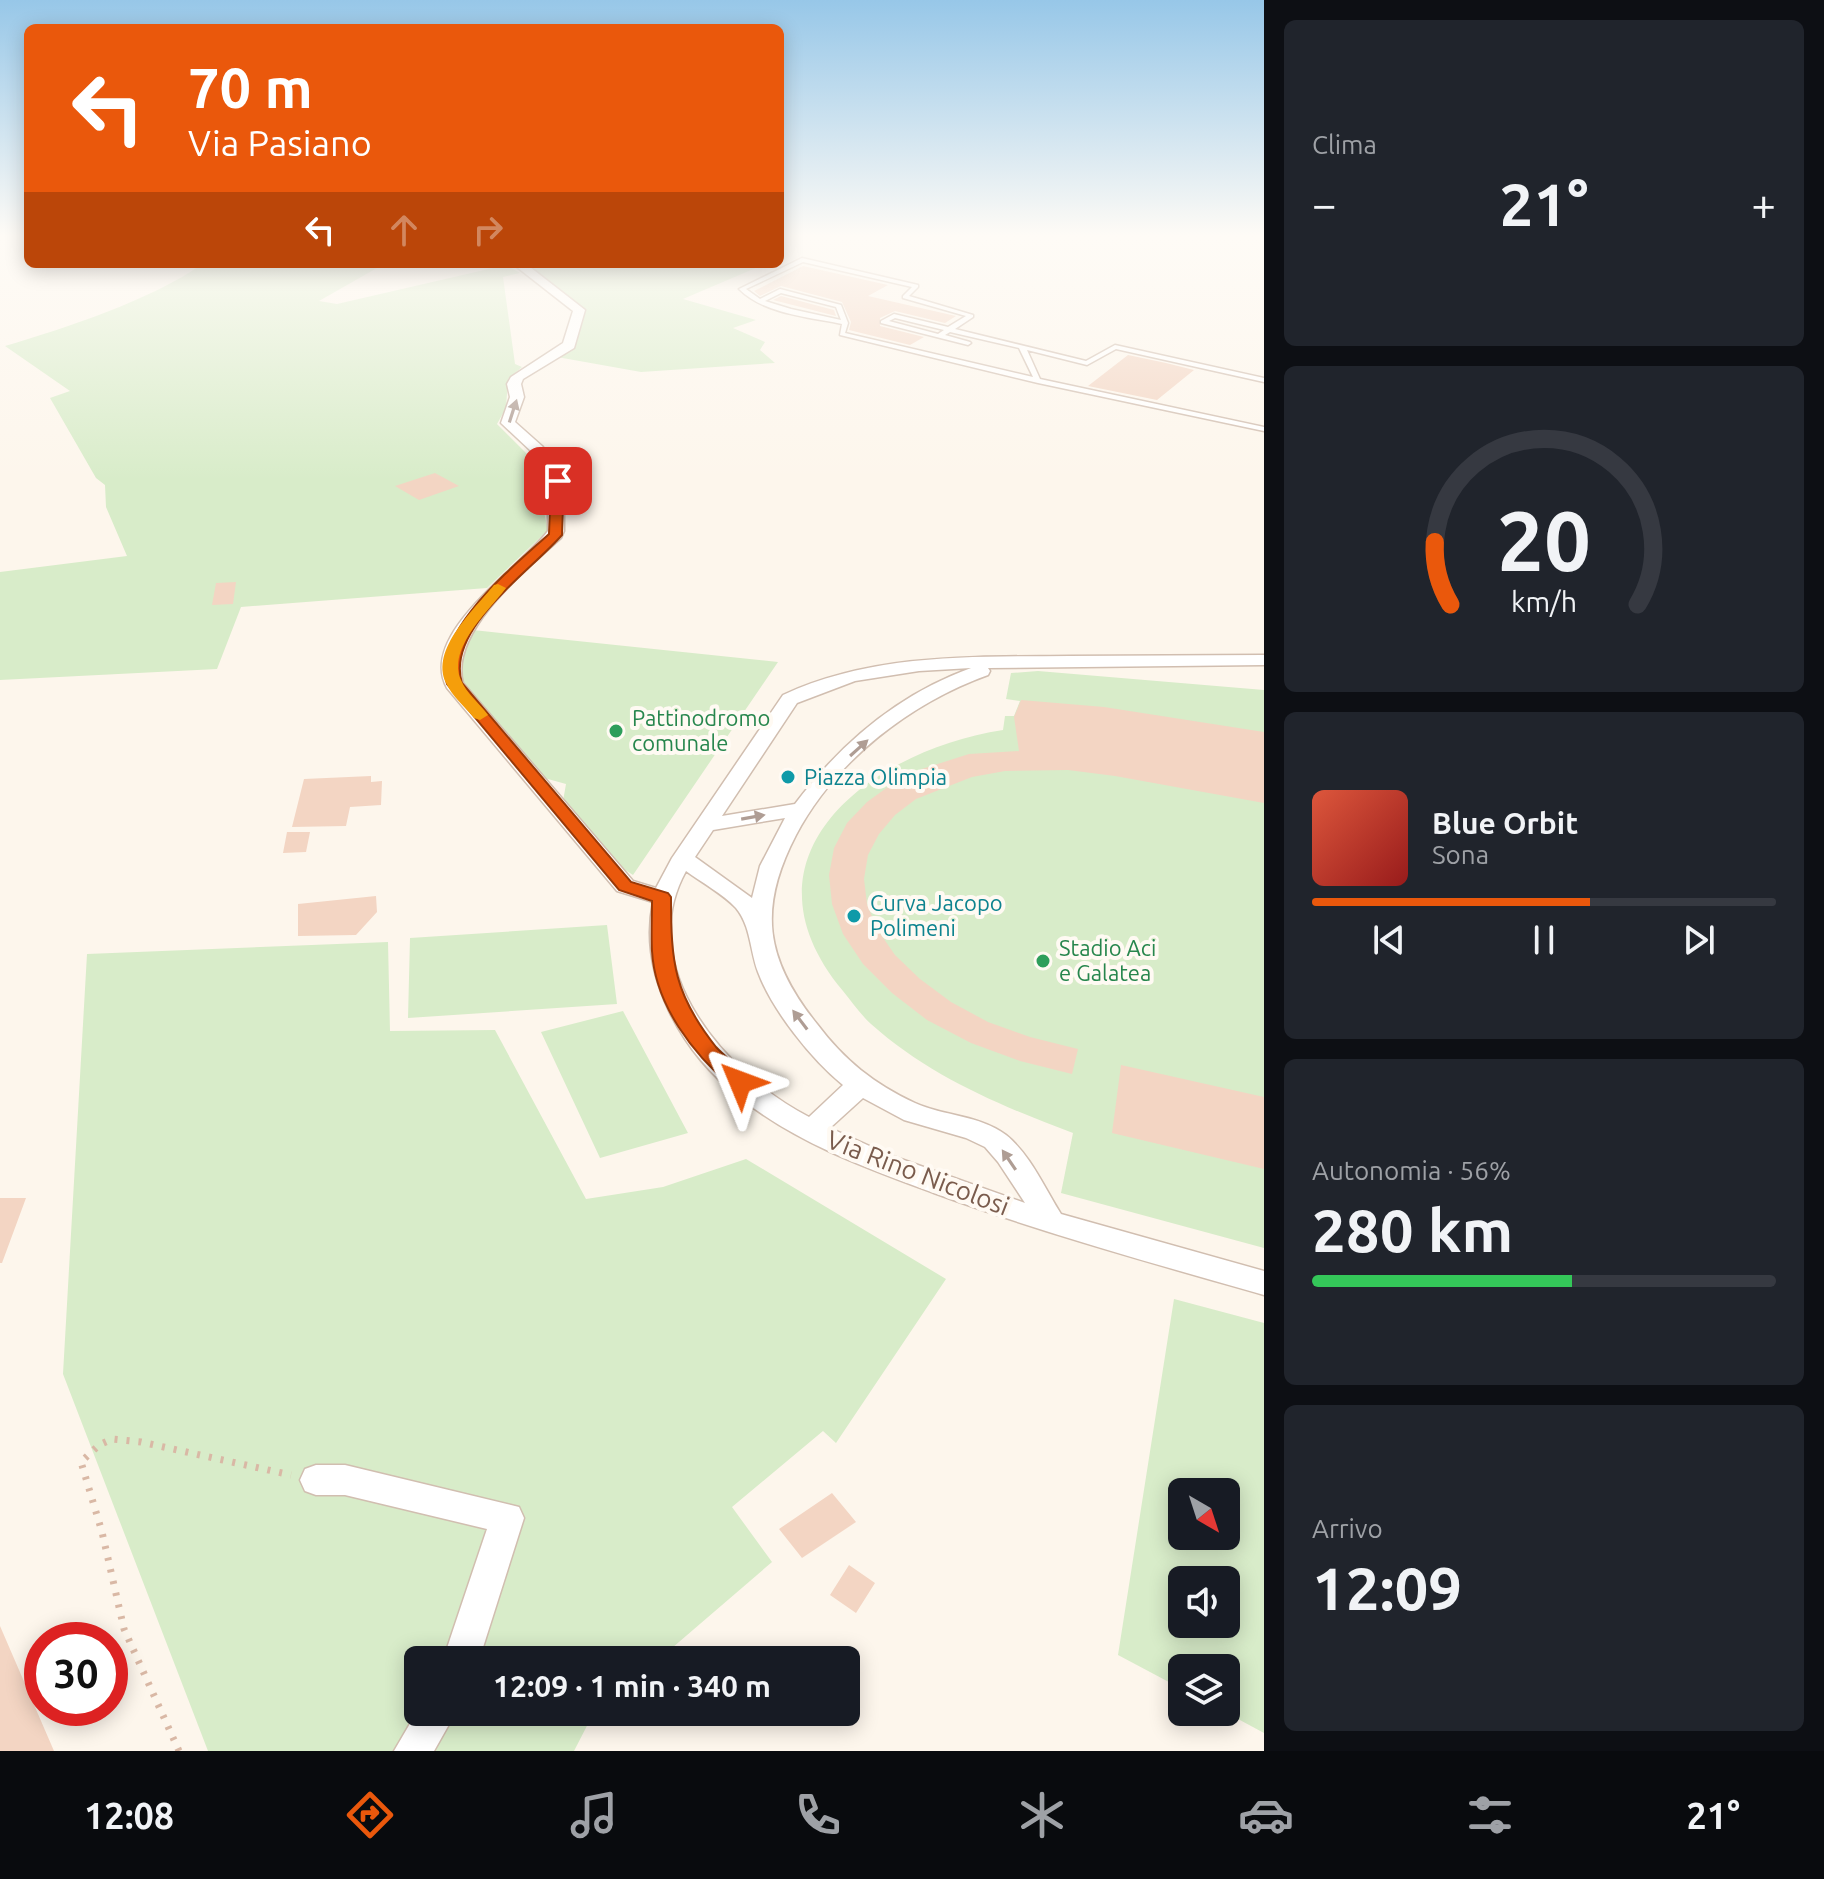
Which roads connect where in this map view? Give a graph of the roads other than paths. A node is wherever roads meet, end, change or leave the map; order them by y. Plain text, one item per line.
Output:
1 (577, 317) edge
2 (821, 317) edge
3 (843, 317) edge
4 (893, 317) edge
5 (897, 317) edge
6 (970, 317) edge
7 (845, 323) junction
8 (950, 330) junction
9 (939, 336) junction
10 (981, 337) junction
11 (968, 343) junction
12 (1022, 347) junction
13 (938, 359) junction
14 (1264, 380) edge
15 (1038, 381) junction
16 (1264, 429) edge
17 (1264, 660) edge
18 (1009, 663) junction
19 (801, 809) junction
20 (706, 825) junction
21 (683, 858) junction
22 (662, 897) junction
23 (762, 936) junction
24 (860, 1085) junction
25 (810, 1131) junction
26 (1053, 1224) junction
27 (1264, 1283) edge
28 (316, 1480) road end
29 (466, 1646) edge
30 (429, 1726) edge
31 (413, 1751) edge

22 -> 1 street
2 - 7 lane
3 - 7 lane
4 - 9 lane
5 - 8 lane
6 - 8 lane
7 - 13 lane
8 - 9 lane
8 - 10 lane
9 - 11 lane
10 - 11 lane
10 - 12 lane
11 - 13 lane
12 - 14 lane
12 - 15 lane
13 - 15 lane
15 - 16 lane
17 - 18 street
19 -> 18 street
18 - 20 street
20 -> 19 street
19 - 23 street
20 - 21 street
21 - 22 street
21 - 23 street
22 - 25 street, Via Rino Nicolosi
24 -> 23 street
24 - 25 street
26 -> 24 street
25 - 26 street, Via Rino Nicolosi
26 - 27 street, Via Rino Nicolosi
28 - 29 street
30 - 31 street

